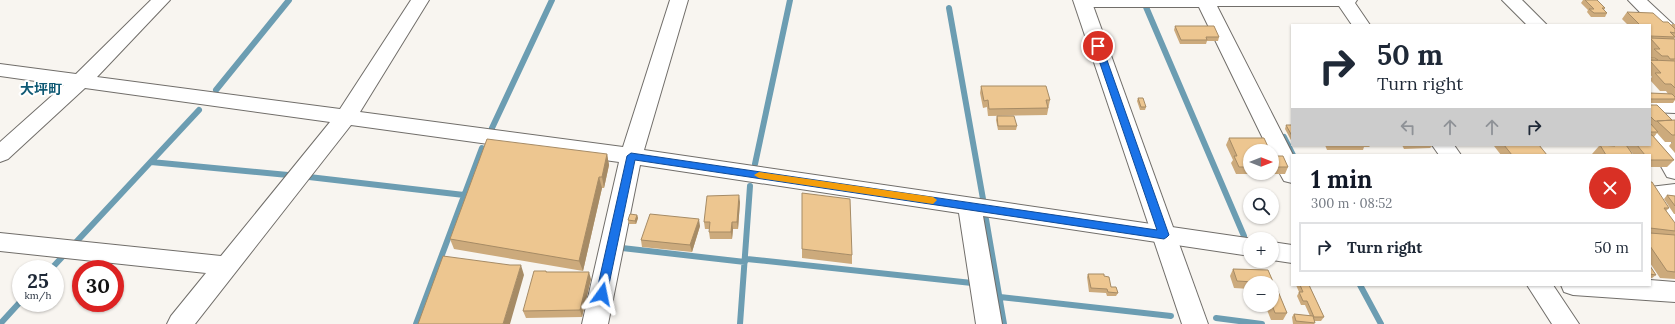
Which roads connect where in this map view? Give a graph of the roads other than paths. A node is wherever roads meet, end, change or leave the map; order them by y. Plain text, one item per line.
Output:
1 (161, 0) edge
2 (420, 0) edge
3 (678, 0) edge
4 (1344, 0) edge
5 (1348, 0) edge
6 (1511, 0) edge
7 (1637, 0) edge
8 (1083, 1) edge
9 (1205, 1) junction
10 (1360, 24) edge
11 (1537, 24) edge
12 (1675, 37) edge
13 (0, 70) edge
14 (81, 81) junction
15 (1651, 106) edge
16 (1675, 106) edge
17 (346, 116) junction
18 (1651, 133) edge
19 (0, 154) edge
20 (631, 156) junction
21 (1675, 171) edge
22 (1291, 173) edge
23 (1675, 192) edge
24 (970, 206) junction
25 (1675, 226) edge
26 (1164, 235) junction
27 (0, 242) edge
28 (1243, 246) edge
29 (1279, 252) edge
30 (1291, 254) edge
31 (226, 266) junction
32 (1541, 286) edge
33 (1588, 286) edge
34 (1675, 292) edge
35 (180, 324) edge
36 (595, 324) edge
37 (989, 324) edge
38 (1194, 324) edge
39 (1566, 324) edge

1 - 14 street
2 - 17 street
3 - 20 street
4 - 5 street
4 - 9 street
4 - 10 street
6 - 11 street
7 - 12 street
8 - 9 street
8 - 26 street
9 - 22 street
13 - 14 street
14 - 17 street
14 - 19 street
15 - 16 street
17 - 20 street
17 - 31 street
18 - 21 street
20 - 24 street
20 - 36 street
23 - 25 street
24 - 26 street
24 - 37 street
26 - 28 street
26 - 38 street
27 - 31 street
29 - 30 street
31 - 35 street
32 - 39 street
33 - 34 street

